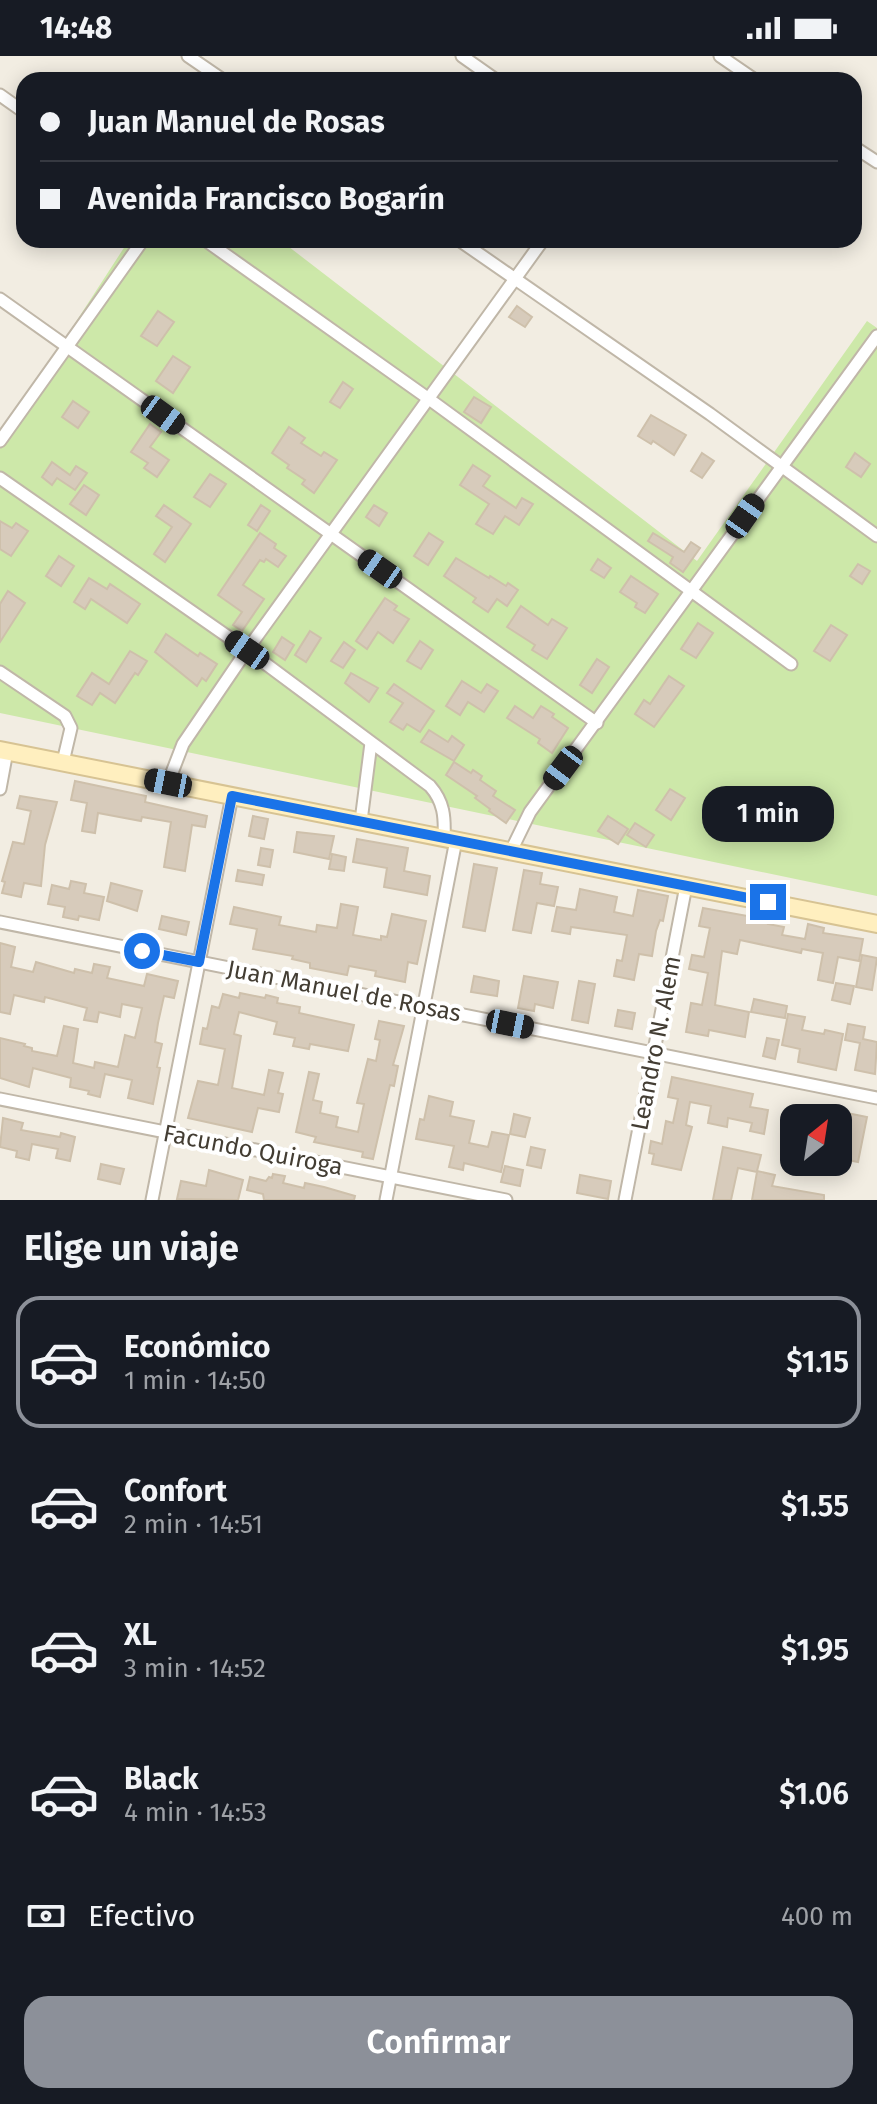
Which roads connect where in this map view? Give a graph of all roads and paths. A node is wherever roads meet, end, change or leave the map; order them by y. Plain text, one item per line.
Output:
1 (188, 56) edge
2 (462, 56) edge
3 (720, 56) edge
4 (211, 72) edge
5 (485, 72) edge
6 (743, 72) edge
7 (137, 248) edge
8 (216, 248) edge
9 (471, 248) edge
10 (537, 248) edge
11 (515, 278) junction
12 (0, 299) edge
13 (875, 344) edge
14 (66, 346) junction
15 (429, 399) junction
16 (0, 441) edge
17 (781, 465) junction
18 (0, 478) edge
19 (331, 535) junction
20 (877, 536) edge
21 (692, 591) junction
22 (247, 650) junction
23 (791, 664) dead end
24 (0, 672) edge
25 (597, 723) junction
26 (371, 743) junction
27 (4, 751) edge
28 (63, 762) junction
29 (168, 783) junction
30 (0, 789) edge
31 (232, 796) junction
32 (361, 821) junction
33 (450, 839) junction
34 (511, 851) junction
35 (686, 886) junction
36 (0, 922) edge
37 (877, 924) edge
38 (199, 962) junction
39 (424, 1007) junction
40 (654, 1053) junction
41 (877, 1098) edge
42 (0, 1099) edge
43 (165, 1132) junction
44 (391, 1177) junction
45 (152, 1200) edge
46 (386, 1200) edge
47 (506, 1200) edge
48 (625, 1200) edge

1 - 4 street
2 - 5 street
3 - 6 street
7 - 14 street
8 - 15 street
9 - 11 street
10 - 11 street
11 - 15 street
11 - 17 street
12 - 14 street
13 - 17 street
14 - 16 street
14 - 19 street
15 - 19 street
15 - 21 street
17 - 20 street
17 - 21 street
18 - 22 street
19 - 22 street
19 - 25 street
21 - 23 street
21 - 25 street
22 - 26 street
22 - 29 street
24 - 28 street
25 - 34 street
26 - 32 street
26 - 33 street
27 - 28 street
27 - 30 street
28 - 29 street
29 - 31 street
31 - 32 street
31 - 38 street
32 - 33 street
33 - 34 street
33 - 39 street
34 - 35 street
35 - 37 street
35 - 40 street, Leandro N. Alem
36 - 38 street, Juan Manuel de Rosas
38 - 39 street, Juan Manuel de Rosas
38 - 43 street
39 - 40 street, Juan Manuel de Rosas
39 - 44 street
40 - 41 street, Juan Manuel de Rosas
40 - 48 street, Leandro N. Alem
42 - 43 street, Facundo Quiroga
43 - 44 street, Facundo Quiroga
43 - 45 street
44 - 46 street
44 - 47 street, Facundo Quiroga

